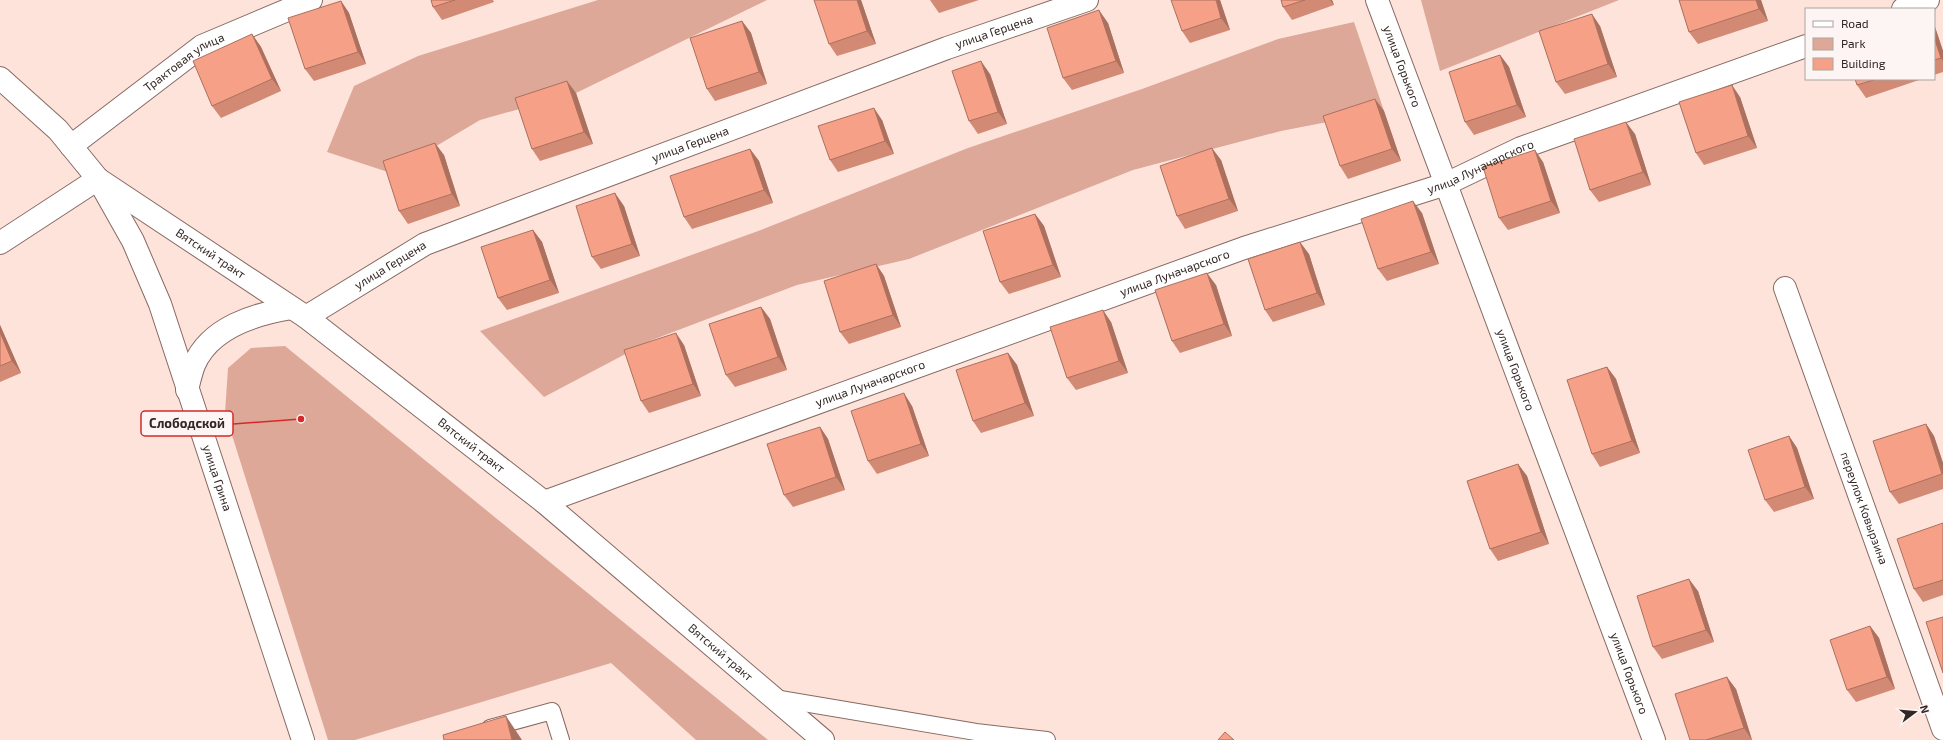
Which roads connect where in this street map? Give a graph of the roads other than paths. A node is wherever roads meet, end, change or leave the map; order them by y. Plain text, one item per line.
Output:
1 (311, 0) edge
2 (1087, 0) edge
3 (1377, 0) edge
4 (1928, 0) edge
5 (1906, 8) edge
6 (1805, 46) edge
7 (0, 78) edge
8 (71, 146) junction
9 (98, 179) junction
10 (1446, 184) junction
11 (0, 242) edge
12 (1786, 288) dead end
13 (299, 313) junction
14 (187, 390) junction
15 (544, 502) junction
16 (774, 698) junction
17 (1943, 729) edge
18 (473, 732) edge
19 (302, 740) edge
20 (560, 740) edge
21 (823, 740) edge
22 (1047, 740) edge
23 (1654, 740) edge

1 - 8 main road, Трактовая улица
2 - 13 main road, улица Герцена
3 - 10 main road, улица Горького
4 - 5 main road
6 - 10 main road, улица Луначарского
7 - 8 main road
8 - 9 main road
9 - 11 main road
9 - 13 main road, Вятский тракт
9 - 14 main road, улица Грина
10 - 15 main road, улица Луначарского
10 - 23 main road, улица Горького
12 - 17 main road, переулок Ковырзина
13 - 14 main road
13 - 15 main road, Вятский тракт
14 - 19 main road, улица Грина
15 - 16 main road, Вятский тракт
16 - 21 main road, Вятский тракт
16 - 22 lane
18 - 20 lane

